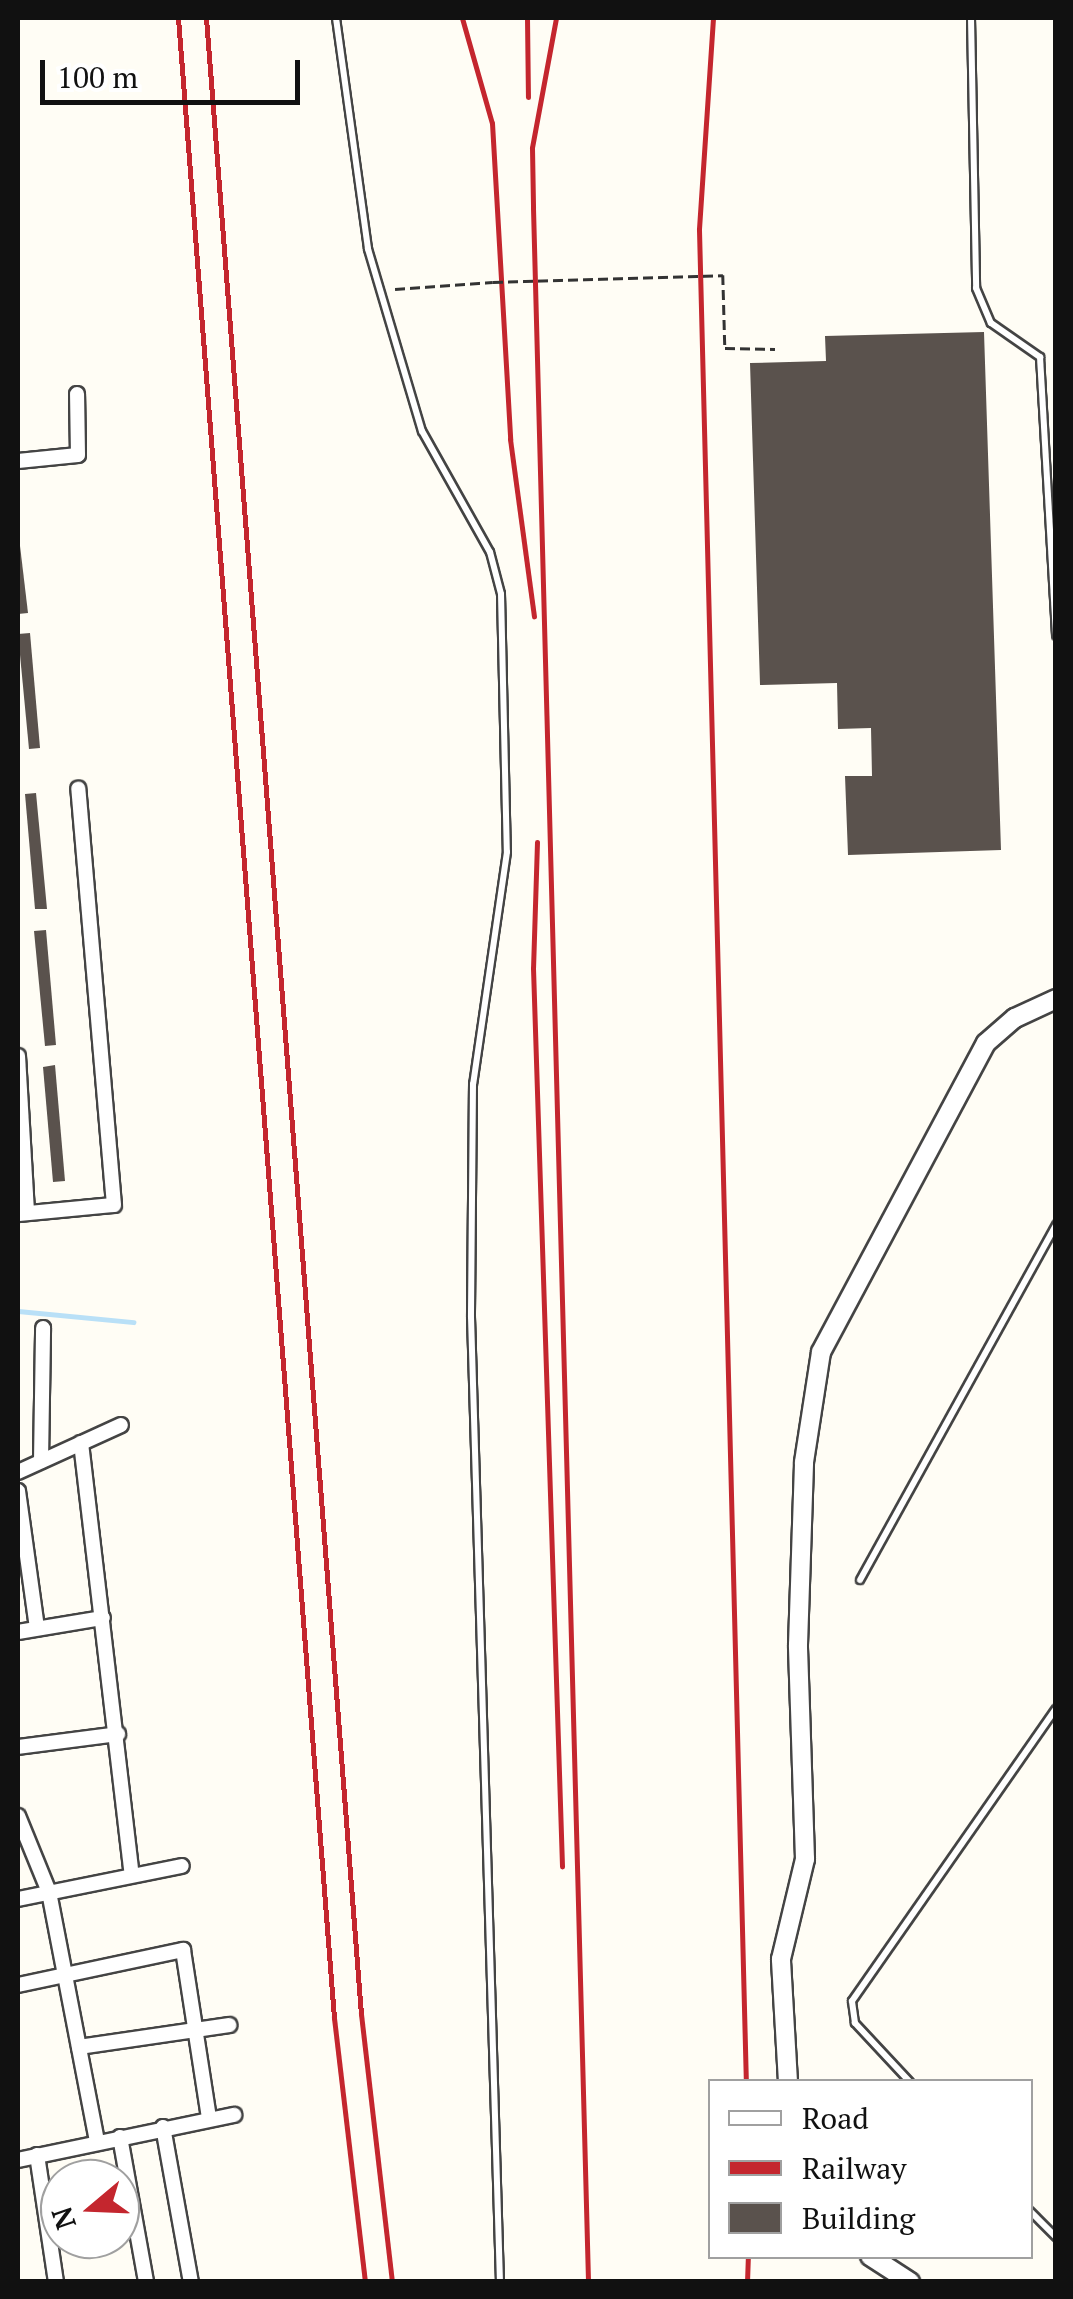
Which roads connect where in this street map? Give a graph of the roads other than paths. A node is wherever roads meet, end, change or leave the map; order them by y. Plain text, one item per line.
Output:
1 (336, 18) edge
2 (971, 18) edge
3 (77, 394) dead end
4 (18, 461) edge
5 (1053, 526) edge
6 (1056, 636) edge
7 (78, 790) dead end
8 (1056, 999) edge
9 (18, 1056) edge
10 (22, 1213) edge
11 (1056, 1225) edge
12 (42, 1328) dead end
13 (121, 1424) dead end
14 (82, 1450) junction
15 (41, 1460) junction
16 (18, 1472) edge
17 (18, 1490) edge
18 (860, 1580) dead end
19 (103, 1618) junction
20 (37, 1628) junction
21 (18, 1632) edge
22 (1056, 1709) edge
23 (118, 1734) junction
24 (18, 1747) edge
25 (18, 1816) edge
26 (182, 1866) dead end
27 (132, 1874) junction
28 (48, 1892) junction
29 (18, 1899) edge
30 (63, 1976) junction
31 (18, 1985) edge
32 (229, 2025) dead end
33 (196, 2029) junction
34 (80, 2047) junction
35 (788, 2079) edge
36 (907, 2079) edge
37 (234, 2115) dead end
38 (209, 2118) junction
39 (164, 2127) junction
40 (120, 2137) junction
41 (97, 2142) junction
42 (37, 2156) junction
43 (18, 2160) edge
44 (1033, 2214) edge
45 (1056, 2237) edge
46 (875, 2259) edge
47 (56, 2282) edge
48 (146, 2282) edge
49 (191, 2282) edge
50 (500, 2282) edge
51 (910, 2282) edge

1 - 50 lane
2 - 5 lane
3 - 4 street
5 - 6 lane
7 - 10 street
8 - 35 street
9 - 10 street
11 - 18 lane
12 - 15 street
13 - 14 street
14 - 15 street
14 - 19 street
15 - 16 street
17 - 20 street
19 - 20 street
19 - 23 street
20 - 21 street
22 - 36 lane
23 - 24 street
23 - 27 street
25 - 28 street
26 - 27 street
27 - 28 street
28 - 29 street
28 - 30 street
30 - 31 street
30 - 33 street
30 - 34 street
32 - 33 street
33 - 34 street
33 - 38 street
34 - 41 street
37 - 38 street
38 - 39 street
39 - 40 street
39 - 49 street
40 - 41 street
40 - 48 street
41 - 42 street
42 - 43 street
42 - 47 street
44 - 45 lane
46 - 51 street

